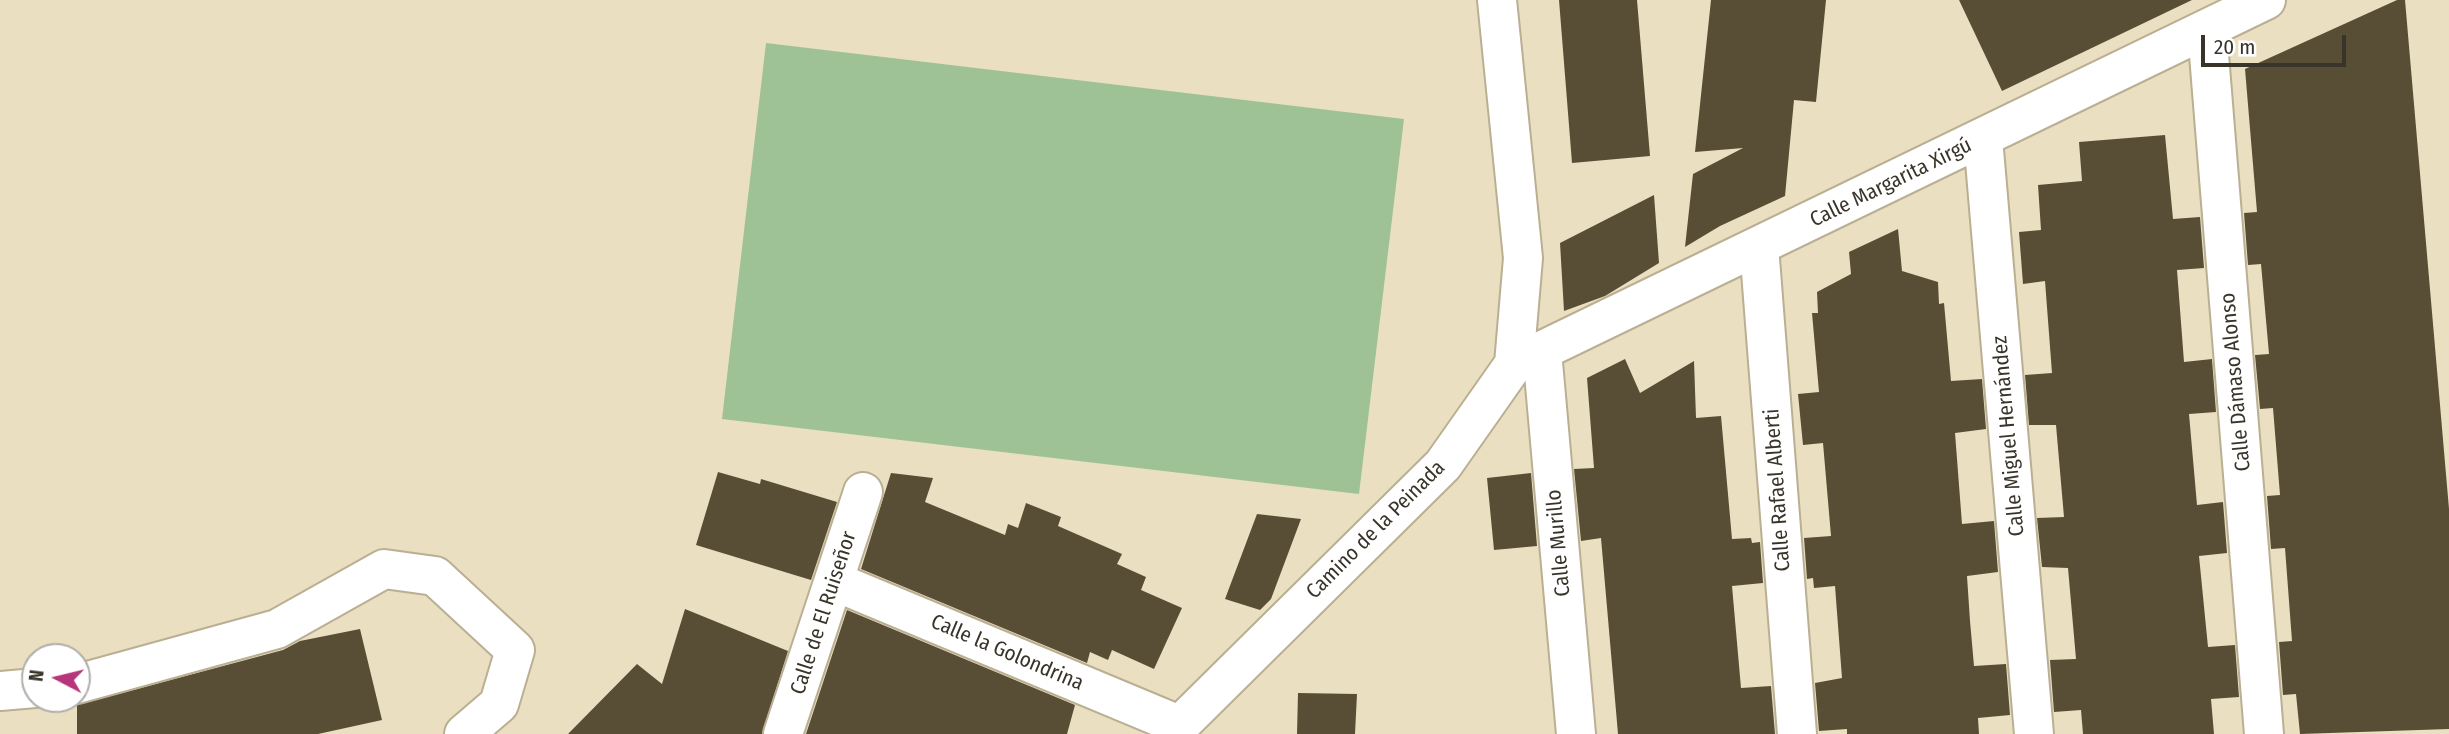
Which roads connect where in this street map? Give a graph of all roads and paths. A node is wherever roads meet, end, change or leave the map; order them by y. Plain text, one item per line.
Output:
1 (1497, 0) edge
2 (2266, 0) edge
3 (2207, 30) junction
4 (1983, 138) junction
5 (1759, 246) junction
6 (1528, 358) junction
7 (863, 492) dead end
8 (836, 582) junction
9 (91, 680) edge
10 (21, 689) edge
11 (0, 691) edge
12 (1175, 729) edge
13 (464, 734) edge
14 (783, 734) edge
15 (1576, 734) edge
16 (1797, 734) edge
17 (2034, 734) edge
18 (2264, 734) edge

1 - 6 street
2 - 3 street, Calle Margarita Xirgú
3 - 4 street, Calle Margarita Xirgú
3 - 18 street, Calle Dámaso Alonso
4 - 5 street, Calle Margarita Xirgú
4 - 17 street, Calle Miguel Hernández
5 - 6 street, Calle Margarita Xirgú
5 - 16 street, Calle Rafael Alberti
6 - 12 street, Camino de la Peinada
6 - 15 street, Calle Murillo
7 - 8 street, Calle de El Ruiseñor
8 - 12 street, Calle la Golondrina
8 - 14 street, Calle de El Ruiseñor
9 - 13 street
10 - 11 street

